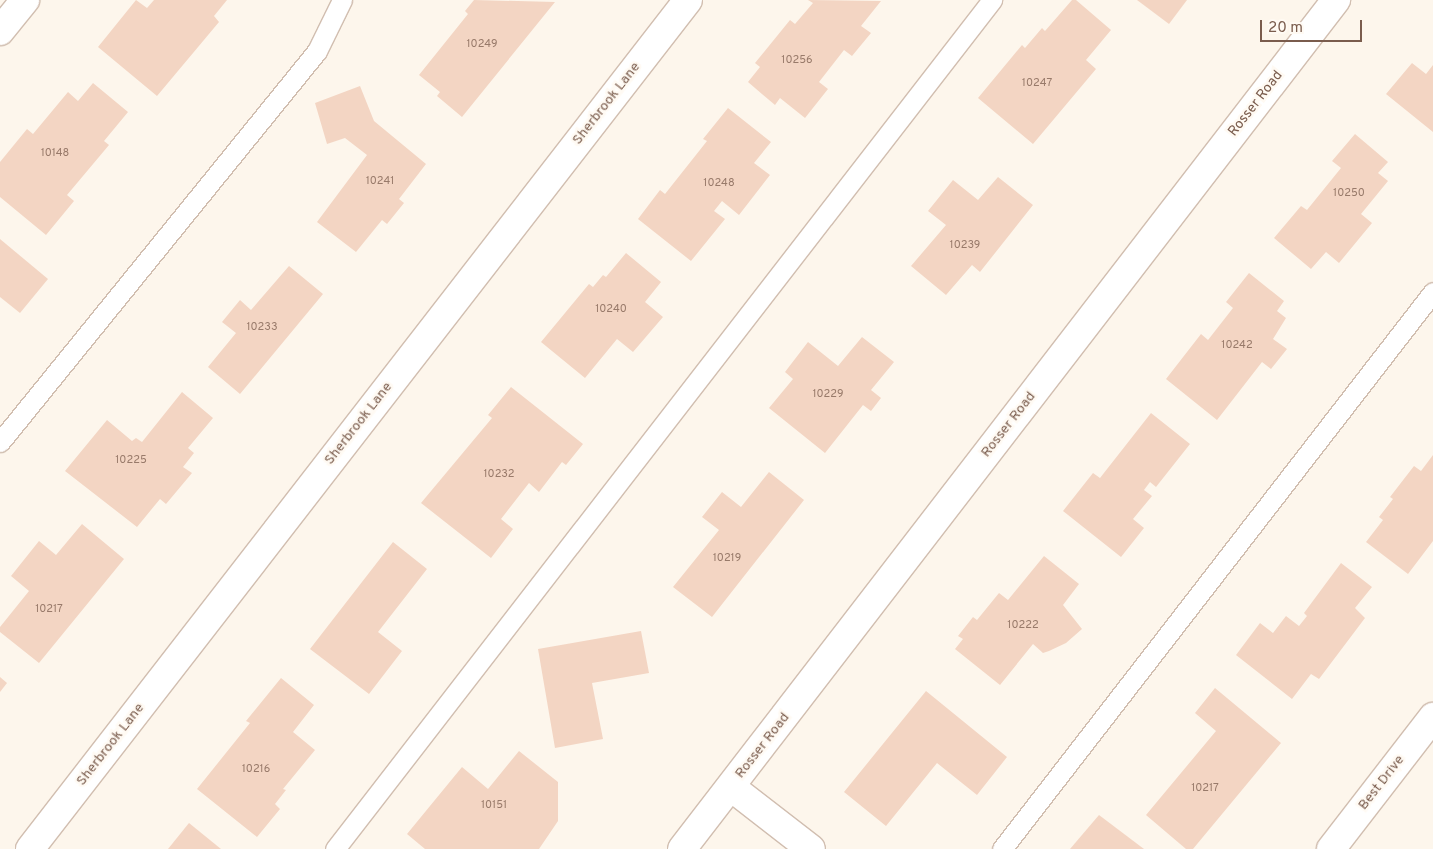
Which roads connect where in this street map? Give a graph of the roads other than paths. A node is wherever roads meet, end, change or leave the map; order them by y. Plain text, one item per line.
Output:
1 (25, 0) edge
2 (342, 0) edge
3 (688, 0) edge
4 (992, 0) edge
5 (1336, 0) edge
6 (0, 32) edge
7 (1433, 292) edge
8 (0, 442) edge
9 (1433, 717) edge
10 (731, 787) junction
11 (30, 849) edge
12 (335, 849) edge
13 (682, 849) edge
14 (811, 849) edge
15 (1002, 849) edge
16 (1331, 849) edge

1 - 6 street
2 - 8 lane
3 - 11 street, Sherbrook Lane
4 - 12 lane
5 - 10 street, Rosser Road
7 - 15 lane
9 - 16 street, Best Drive
10 - 13 street, Rosser Road
10 - 14 street

